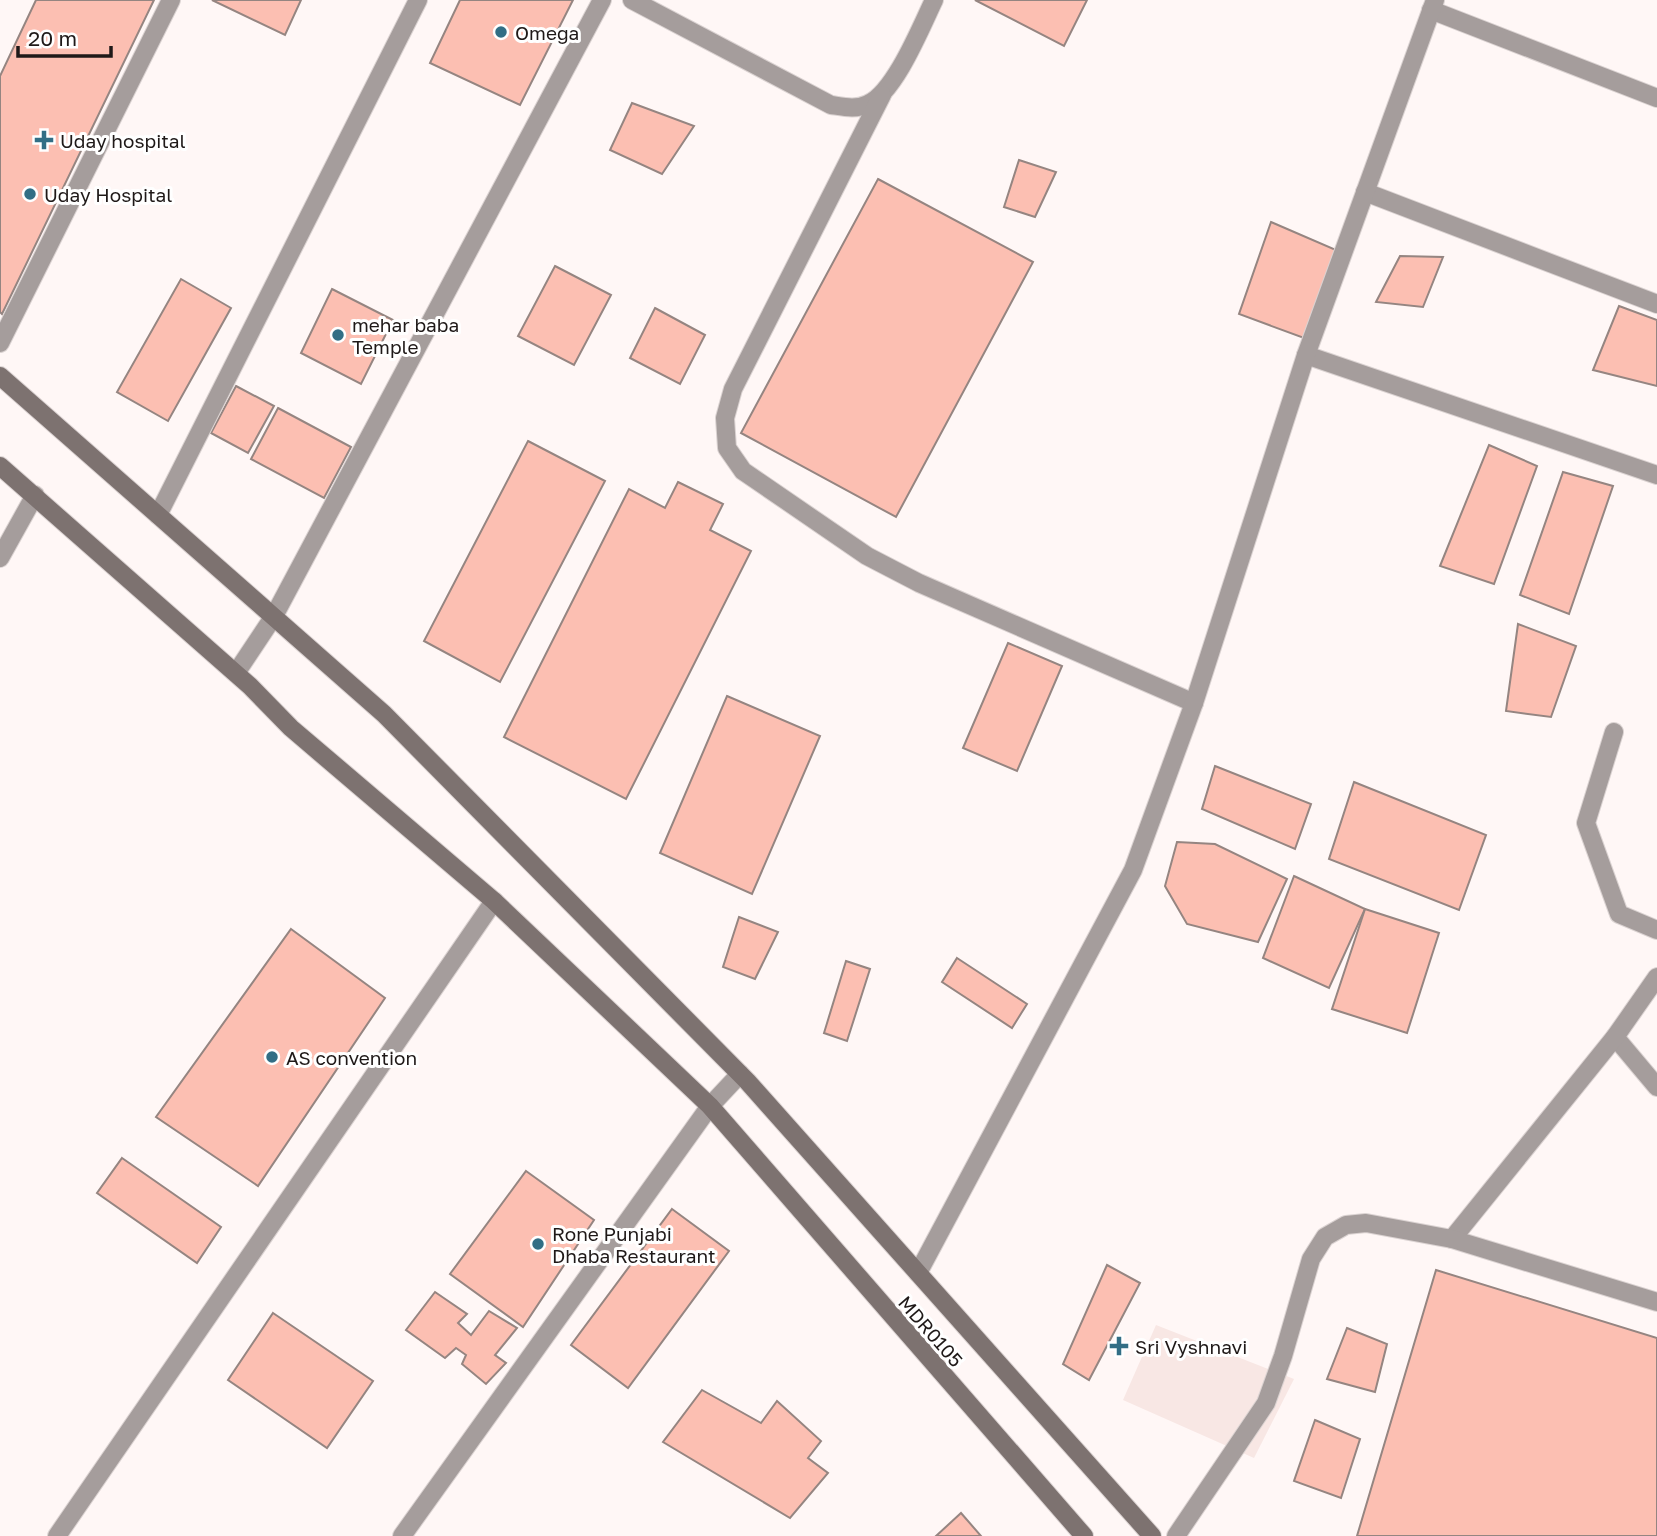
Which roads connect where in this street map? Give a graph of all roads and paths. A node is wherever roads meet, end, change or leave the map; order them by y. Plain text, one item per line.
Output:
1 (171, 0) edge
2 (418, 0) edge
3 (602, 0) edge
4 (632, 0) edge
5 (934, 0) edge
6 (1433, 5) edge
7 (882, 95) junction
8 (1657, 98) edge
9 (1365, 192) junction
10 (1657, 304) edge
11 (0, 343) edge
12 (1306, 355) junction
13 (0, 376) edge
14 (0, 466) edge
15 (1657, 475) edge
16 (35, 495) junction
17 (158, 515) junction
18 (0, 558) edge
19 (274, 616) junction
20 (236, 673) junction
21 (1194, 703) junction
22 (1614, 732) dead end
23 (494, 901) junction
24 (1657, 929) edge
25 (1657, 977) edge
26 (1615, 1037) junction
27 (740, 1074) junction
28 (1657, 1087) edge
29 (710, 1106) junction
30 (1452, 1239) junction
31 (918, 1273) junction
32 (1657, 1302) edge
33 (57, 1536) edge
34 (402, 1536) edge
35 (1084, 1536) edge
36 (1152, 1536) edge
37 (1176, 1536) edge

1 - 11 street
2 - 17 street
3 - 19 street
4 - 7 street
5 - 7 street
6 - 8 street
6 - 9 street
7 - 21 street
9 - 10 street
9 - 12 street
12 - 15 street
12 - 21 street
13 - 17 main road, MDR0105
14 - 16 main road, MDR0105
16 - 18 street
16 - 20 main road, MDR0105
17 - 19 main road, MDR0105
19 - 20 street
19 - 27 main road, MDR0105
20 - 23 main road, MDR0105
21 - 31 street
22 - 24 street
23 - 29 main road, MDR0105
23 - 33 street
25 - 26 street
26 - 28 street
26 - 30 street
27 - 29 street
27 - 31 main road, MDR0105
29 - 34 street
29 - 35 main road, MDR0105
30 - 32 street
30 - 37 street
31 - 36 main road, MDR0105

